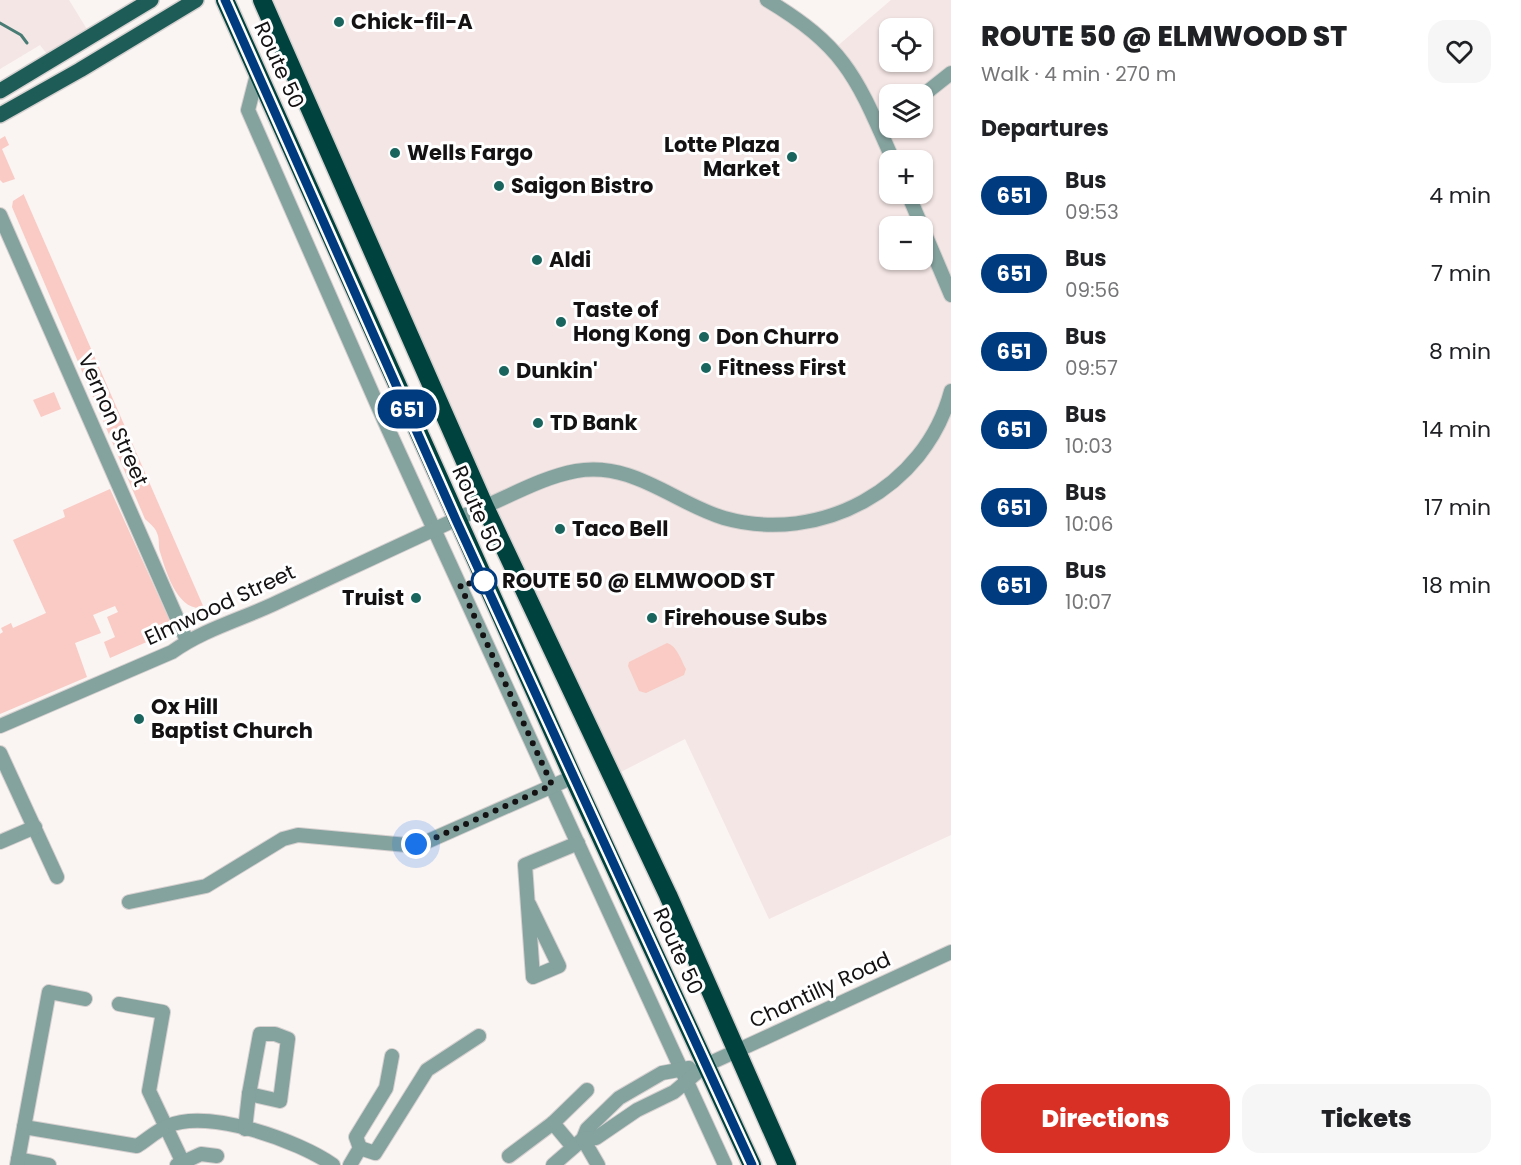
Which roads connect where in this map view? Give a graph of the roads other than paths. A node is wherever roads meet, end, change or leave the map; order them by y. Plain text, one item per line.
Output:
1 (151, 0) edge
2 (196, 0) edge
3 (225, 0) edge
4 (261, 0) edge
5 (767, 0) edge
6 (258, 71) junction
7 (951, 74) edge
8 (933, 88) edge
9 (0, 91) edge
10 (879, 114) edge
11 (0, 115) edge
12 (912, 204) edge
13 (0, 215) edge
14 (951, 295) edge
15 (951, 391) edge
16 (485, 507) junction
17 (456, 520) junction
18 (434, 529) junction
19 (187, 641) junction
20 (0, 726) edge
21 (0, 753) edge
22 (573, 777) junction
23 (552, 785) junction
24 (35, 827) junction
25 (0, 842) edge
26 (578, 843) junction
27 (57, 877) dead end
28 (129, 903) dead end
29 (529, 904) junction
30 (951, 952) edge
31 (85, 999) dead end
32 (119, 1004) dead end
33 (479, 1036) dead end
34 (737, 1052) junction
35 (393, 1056) dead end
36 (706, 1065) junction
37 (684, 1076) junction
38 (587, 1090) dead end
39 (249, 1094) junction
40 (553, 1124) junction
41 (167, 1126) junction
42 (24, 1127) junction
43 (245, 1129) junction
44 (578, 1143) junction
45 (360, 1148) junction
46 (217, 1156) dead end
47 (508, 1156) dead end
48 (17, 1162) edge
49 (181, 1164) edge
50 (49, 1165) edge
51 (333, 1165) edge
52 (350, 1165) edge
53 (553, 1165) edge
54 (598, 1165) edge
55 (725, 1165) edge
56 (752, 1165) edge
57 (787, 1165) edge

1 - 9 main road
2 - 11 main road
3 - 6 highway, Route 50
4 - 16 highway, Route 50
5 - 10 street
6 - 17 highway, Route 50
6 - 18 street
7 - 8 street
12 - 14 street
13 - 19 street, Vernon Street
15 - 16 street, Elmwood Street
16 - 17 street, Elmwood Street
16 - 34 highway, Route 50
17 - 18 street, Elmwood Street
17 - 22 highway, Route 50
18 - 19 street, Elmwood Street
18 - 23 street
19 - 20 street, Elmwood Street
21 - 24 street
22 - 23 street
22 - 36 highway, Route 50
23 - 26 street
23 - 28 street
24 - 25 street
24 - 27 street
26 - 29 street
26 - 37 street
29 - 29 street
30 - 34 street, Chantilly Road
31 - 42 street
32 - 41 street
33 - 45 street
34 - 36 street, Chantilly Road
34 - 57 highway, Route 50
35 - 45 street
36 - 37 street, Chantilly Road
36 - 56 highway, Route 50
37 - 44 street, Chantilly Road
37 - 44 street, Chantilly Road
37 - 55 street
38 - 40 street
39 - 39 street
39 - 43 street
40 - 44 street
40 - 47 street
41 - 42 street
41 - 43 street
41 - 49 street
42 - 48 street
43 - 51 street
44 - 53 street, Chantilly Road
44 - 54 street
45 - 52 street
46 - 49 street
48 - 50 street

